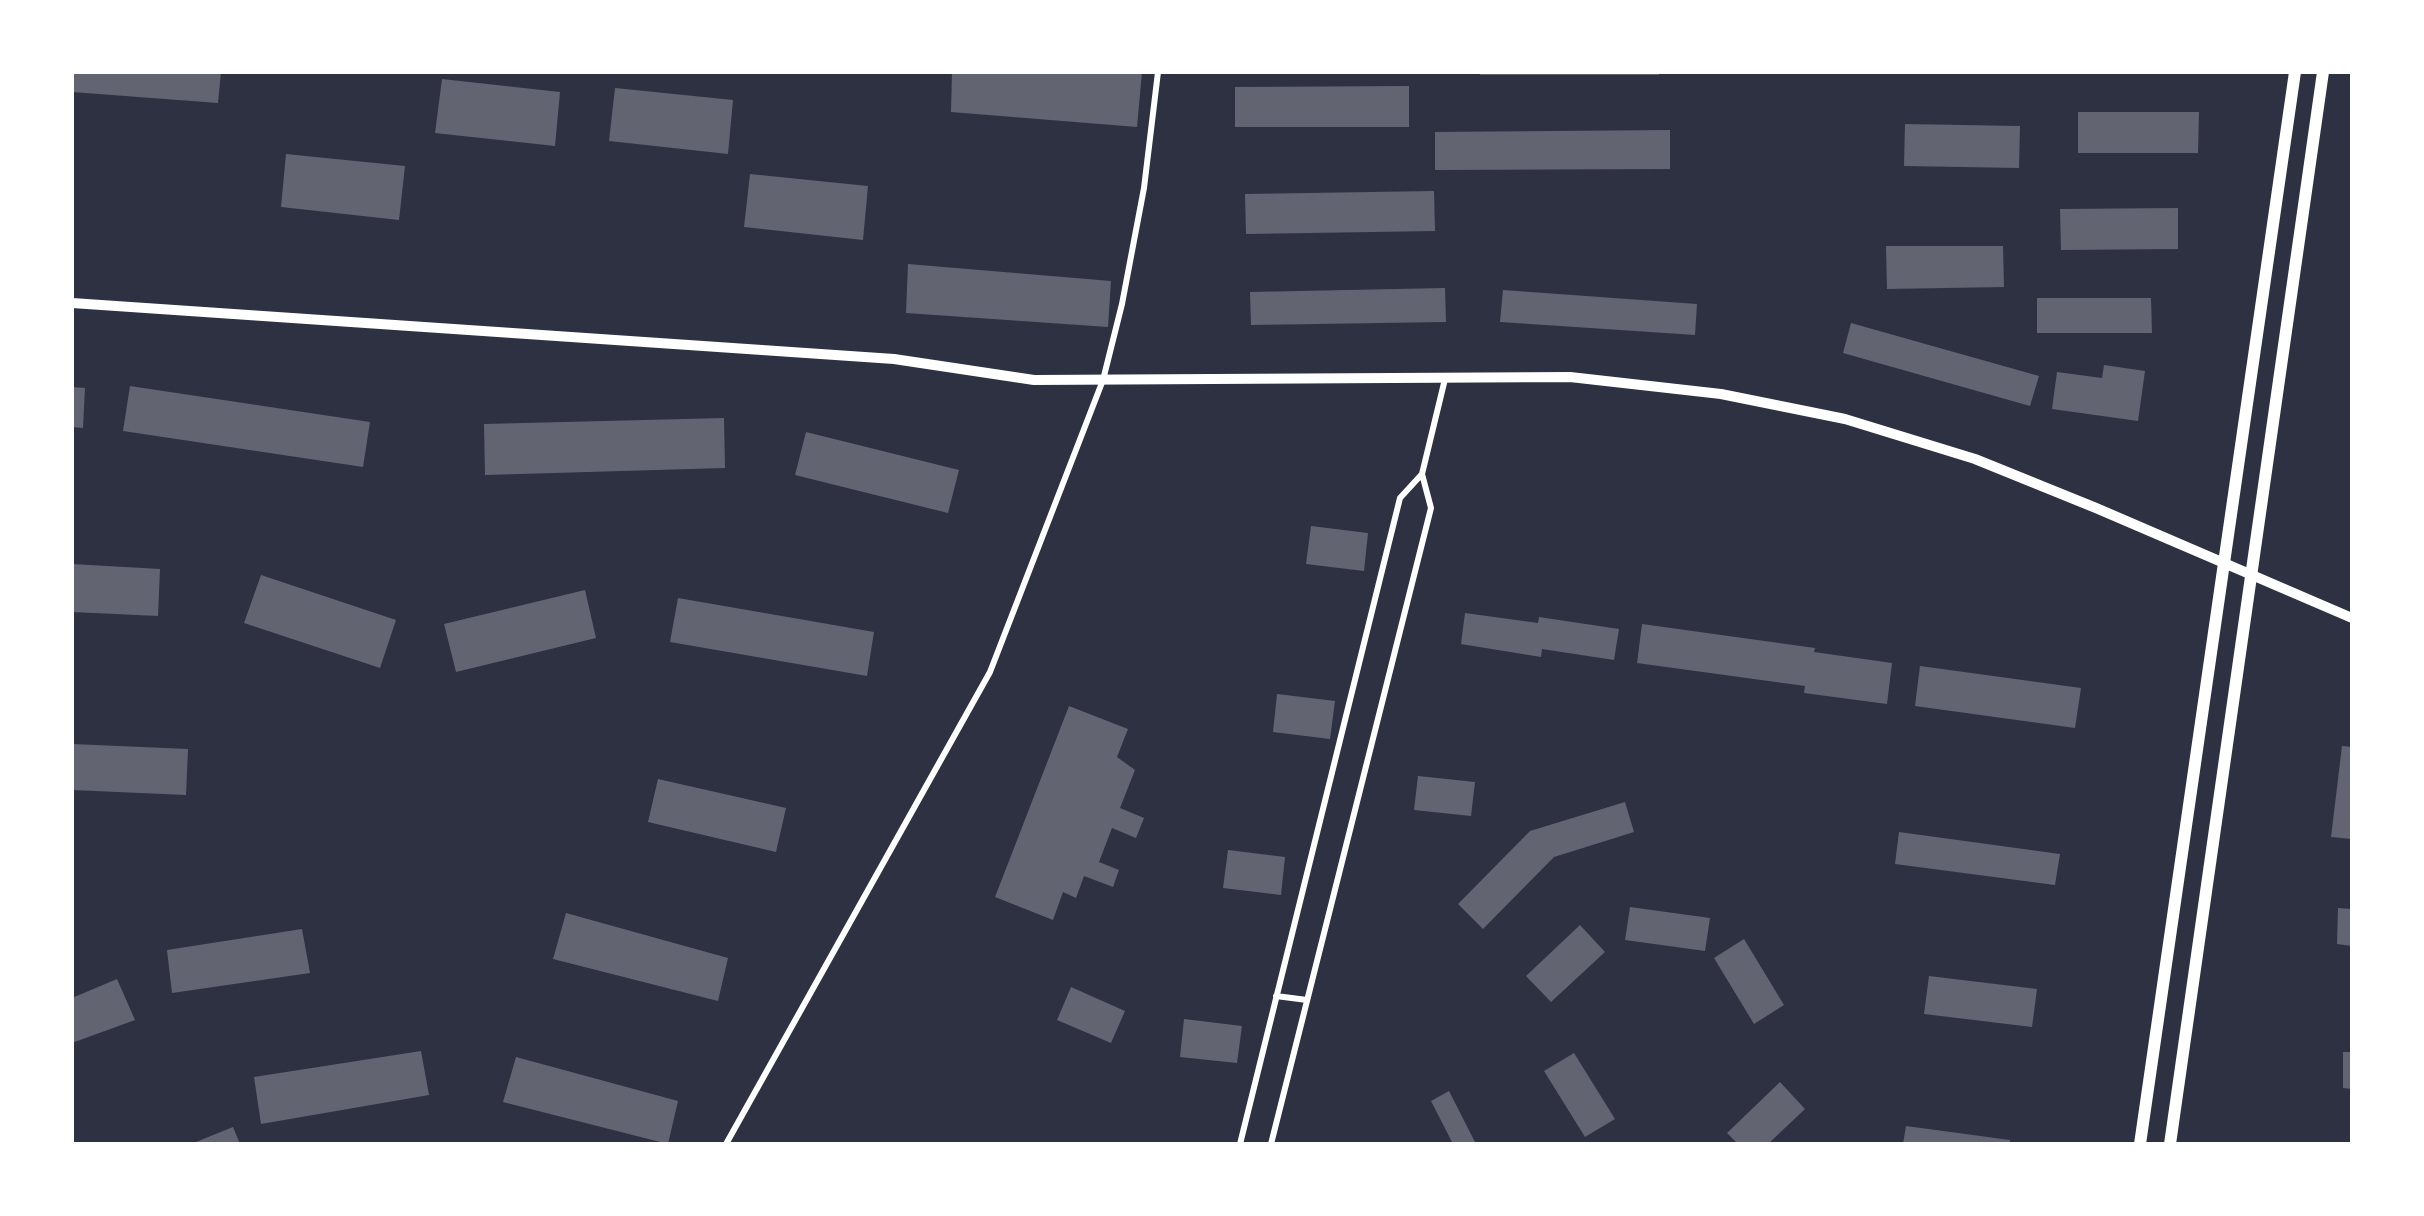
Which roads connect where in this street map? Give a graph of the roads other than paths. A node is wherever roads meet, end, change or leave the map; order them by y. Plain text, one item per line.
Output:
1 (1158, 72) edge
2 (2295, 72) edge
3 (2324, 72) edge
4 (72, 303) edge
5 (1445, 379) junction
6 (1103, 380) junction
7 (1422, 474) junction
8 (2224, 563) junction
9 (2253, 576) junction
10 (2352, 618) edge
11 (1276, 996) junction
12 (1307, 1000) junction
13 (726, 1144) edge
14 (1240, 1144) edge
15 (1271, 1144) edge
16 (2140, 1144) edge
17 (2170, 1144) edge

1 - 6 street
2 - 8 main road
3 - 9 main road
4 - 6 street
5 - 6 street
5 - 7 street
5 - 8 street
6 - 13 street
7 - 11 street
7 - 12 street
8 - 9 street
8 - 16 main road
9 - 10 street
9 - 17 main road
11 - 12 street
11 - 14 street
12 - 15 street

